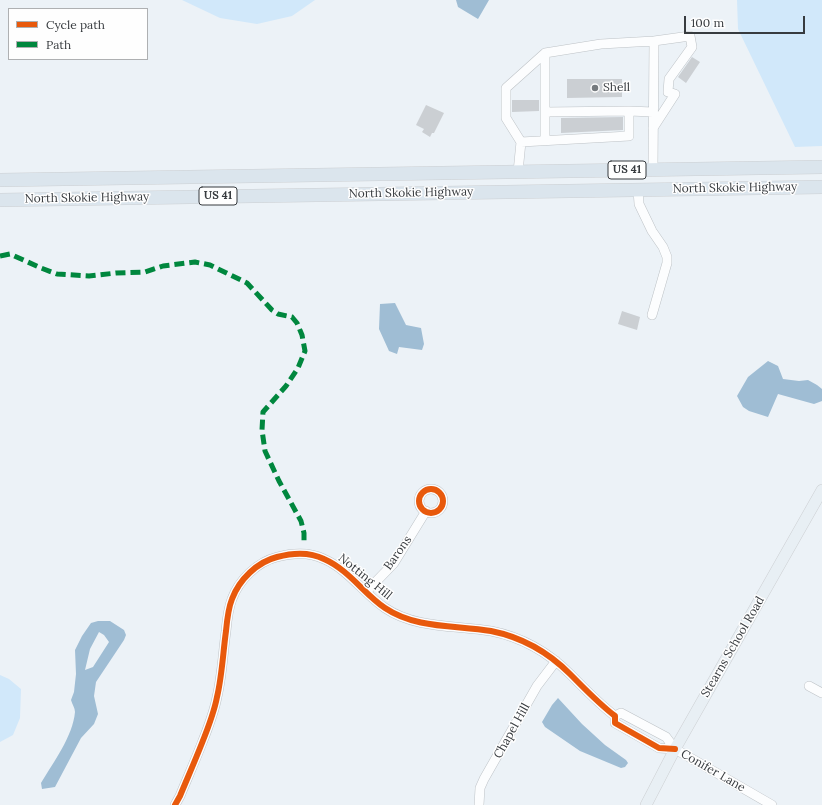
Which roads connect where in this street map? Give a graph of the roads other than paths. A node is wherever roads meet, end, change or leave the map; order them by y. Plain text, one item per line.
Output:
1 (654, 41) junction
2 (545, 53) junction
3 (629, 111) junction
4 (545, 112) junction
5 (653, 112) junction
6 (653, 128) junction
7 (545, 140) junction
8 (521, 142) junction
9 (822, 167) edge
10 (653, 170) junction
11 (518, 172) junction
12 (0, 180) edge
13 (822, 187) edge
14 (638, 190) junction
15 (0, 200) edge
16 (652, 315) dead end
17 (822, 490) edge
18 (426, 511) dead end
19 (366, 592) junction
20 (556, 661) junction
21 (809, 686) dead end
22 (822, 693) edge
23 (615, 716) junction
24 (675, 749) junction
25 (175, 805) edge
26 (478, 805) edge
27 (646, 805) edge
28 (772, 805) edge

1 - 2 street
1 - 5 street
1 - 6 street
2 - 4 street
2 - 8 street
3 - 4 street
3 - 5 street
3 - 7 street
4 - 7 street
5 - 6 street
6 - 10 street
7 - 8 street
8 - 11 street
9 - 10 highway, North Skokie Highway / US 41
10 - 11 highway, North Skokie Highway / US 41
11 - 12 highway, North Skokie Highway / US 41
13 - 14 highway, North Skokie Highway / US 41
14 - 15 highway, North Skokie Highway / US 41
14 - 16 street
17 - 24 main road, Stearns School Road
18 - 19 street, Barons
19 - 20 street, Notting Hill
19 - 25 street, Notting Hill
20 - 23 street, Notting Hill
20 - 26 street, Chapel Hill
21 - 22 street
23 - 24 street, Notting Hill
23 - 24 street, Notting Hill
24 - 27 main road, Stearns School Road
24 - 28 street, Conifer Lane

